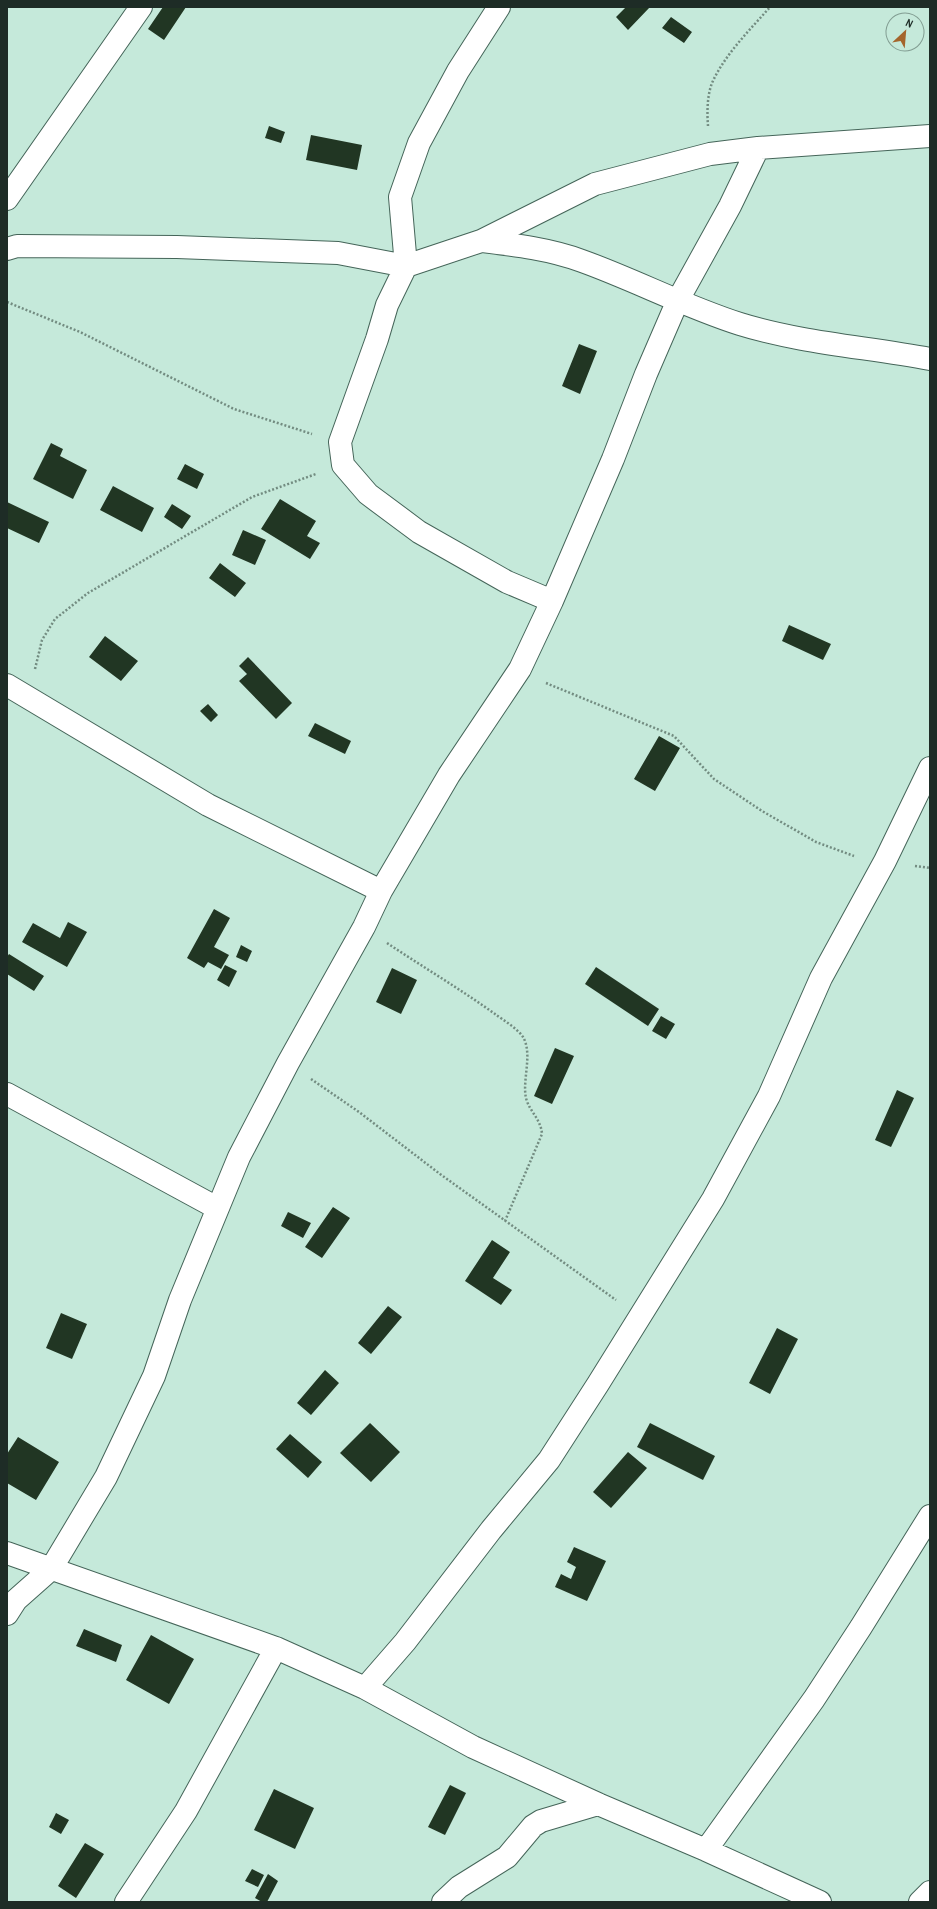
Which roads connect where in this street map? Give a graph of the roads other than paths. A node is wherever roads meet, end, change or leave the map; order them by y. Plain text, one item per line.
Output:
1 (141, 7) edge
2 (499, 7) edge
3 (930, 136) edge
4 (758, 148) junction
5 (7, 199) edge
6 (481, 240) junction
7 (7, 249) edge
8 (406, 266) junction
9 (678, 300) junction
10 (930, 359) edge
11 (552, 601) junction
12 (7, 685) edge
13 (930, 768) edge
14 (381, 891) junction
15 (7, 1094) edge
16 (217, 1208) junction
17 (930, 1516) edge
18 (7, 1554) edge
19 (51, 1569) junction
20 (7, 1614) edge
21 (276, 1648) junction
22 (365, 1688) junction
23 (598, 1804) junction
24 (706, 1850) junction
25 (930, 1892) edge
26 (809, 1899) edge
27 (126, 1902) edge
28 (443, 1902) edge
29 (920, 1902) edge

1 - 5 street
2 - 8 street
3 - 4 street
4 - 6 street
4 - 9 street
6 - 8 street
6 - 9 street
7 - 8 street
8 - 11 street
9 - 10 street
9 - 11 street
11 - 14 street
12 - 14 street
13 - 22 street
14 - 16 street
15 - 16 street
16 - 19 street
17 - 24 street
18 - 19 street
19 - 20 street
19 - 21 street
21 - 22 street
21 - 27 street
22 - 23 street
23 - 24 street
23 - 28 street
24 - 26 street
25 - 29 street

